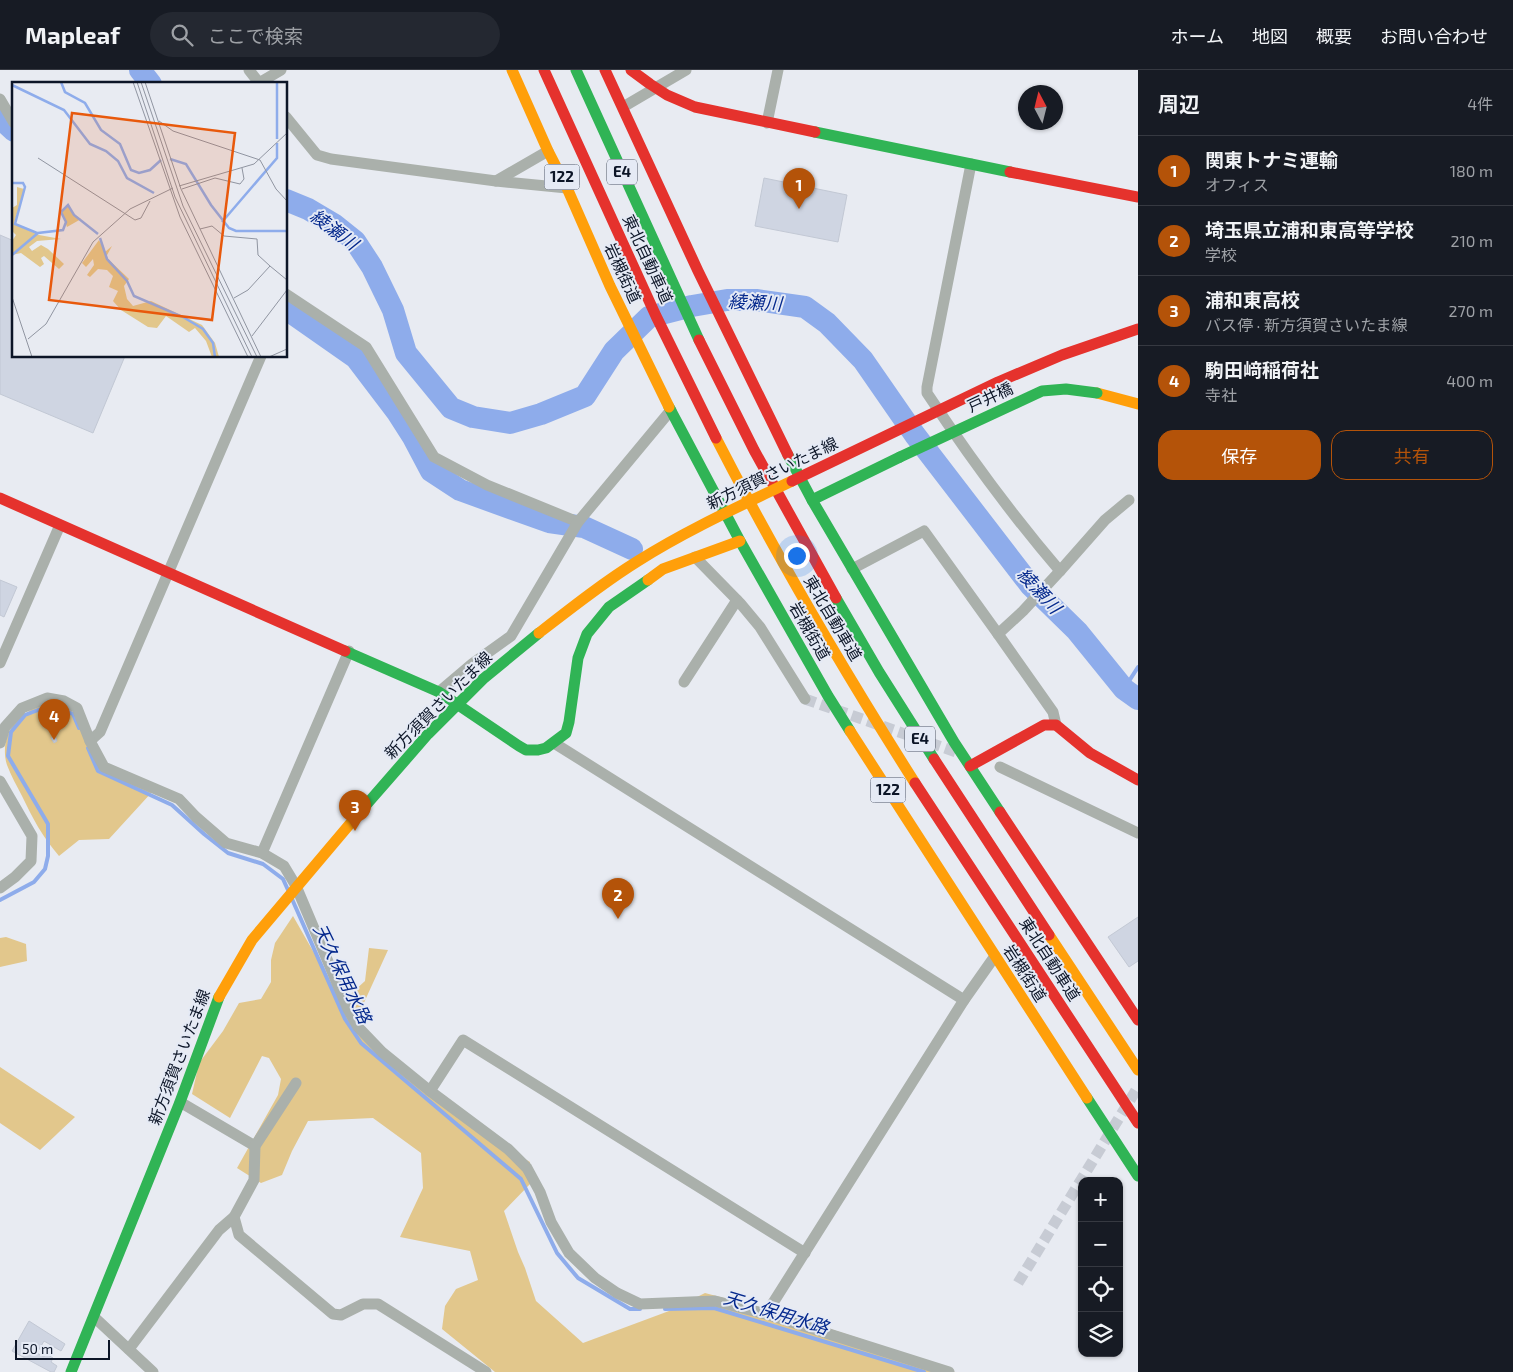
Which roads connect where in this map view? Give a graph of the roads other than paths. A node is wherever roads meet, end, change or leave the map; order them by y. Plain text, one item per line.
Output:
1 (249, 70) edge
2 (282, 70) edge
3 (512, 70) edge
4 (544, 70) edge
5 (576, 70) edge
6 (606, 70) edge
7 (632, 70) edge
8 (686, 70) edge
9 (778, 70) edge
10 (259, 82) edge
11 (262, 82) edge
12 (654, 88) junction
13 (0, 99) edge
14 (622, 107) junction
15 (12, 120) edge
16 (288, 120) edge
17 (767, 123) junction
18 (548, 150) junction
19 (971, 164) junction
20 (496, 181) junction
21 (567, 188) junction
22 (1138, 197) edge
23 (288, 296) edge
24 (1138, 329) edge
25 (260, 358) edge
26 (1138, 404) edge
27 (671, 410) junction
28 (0, 498) edge
29 (812, 500) junction
30 (1129, 500) dead end
31 (578, 522) junction
32 (60, 525) junction
33 (740, 541) junction
34 (695, 557) junction
35 (852, 569) junction
36 (1060, 571) junction
37 (168, 572) junction
38 (737, 600) junction
39 (998, 634) junction
40 (349, 651) junction
41 (0, 663) edge
42 (684, 682) dead end
43 (439, 692) junction
44 (805, 699) tunnel mouth
45 (457, 703) junction
46 (1056, 725) junction
47 (90, 741) junction
48 (0, 743) edge
49 (554, 744) junction
50 (970, 766) junction
51 (1000, 767) dead end
52 (0, 780) edge
53 (1138, 780) edge
54 (1138, 833) edge
55 (262, 853) junction
56 (296, 886) junction
57 (0, 888) edge
58 (995, 956) junction
59 (964, 1000) junction
60 (1138, 1020) edge
61 (1138, 1070) edge
62 (296, 1083) dead end
63 (430, 1092) junction
64 (180, 1102) junction
65 (1138, 1123) edge
66 (255, 1146) junction
67 (1138, 1176) edge
68 (234, 1217) junction
69 (805, 1252) junction
70 (766, 1314) junction
71 (94, 1317) junction
72 (129, 1349) junction
73 (483, 1371) edge
74 (71, 1372) edge
75 (153, 1372) edge
76 (949, 1372) edge

1 - 10 street
2 - 11 street
3 - 18 main road, 岩槻街道 / 122
4 - 65 main road, 東北自動車道 / E4
5 - 61 main road, 東北自動車道 / E4
6 - 14 main road
7 - 12 main road
8 - 12 street
9 - 17 street
12 - 14 street
12 - 17 main road
13 - 15 street
14 - 29 main road
16 - 20 street
17 - 19 main road
18 - 20 street
18 - 21 main road, 岩槻街道 / 122
19 - 22 main road
19 - 36 street
20 - 21 street
21 - 27 main road, 岩槻街道 / 122
23 - 31 street
24 - 45 main road, 新方須賀さいたま線, bridge
25 - 37 street
26 - 29 main road, 戸井橋, bridge
27 - 31 street
27 - 33 main road, 岩槻街道 / 122
28 - 32 main road
29 - 35 main road
30 - 36 street
31 - 43 street
32 - 37 main road
32 - 41 street
33 - 34 main road
33 - 58 main road, 岩槻街道 / 122
34 - 38 street
34 - 49 main road
35 - 39 street
35 - 50 main road
36 - 39 street
37 - 40 main road
37 - 47 street
38 - 42 street
38 - 44 street
39 - 46 street
40 - 43 main road
40 - 55 street
43 - 45 main road
45 - 49 main road
45 - 56 main road, 新方須賀さいたま線
46 - 50 main road
46 - 53 main road
47 - 48 street
47 - 55 street
49 - 59 street
50 - 60 main road
51 - 54 street
52 - 57 street
55 - 56 street
56 - 63 street
56 - 64 main road, 新方須賀さいたま線
58 - 59 street
58 - 67 main road, 岩槻街道 / 122
59 - 69 street
62 - 66 street
63 - 69 street
63 - 70 street
64 - 66 street
64 - 71 main road, 新方須賀さいたま線
66 - 68 street
68 - 72 street
68 - 73 street
69 - 70 street
70 - 76 street
71 - 72 street
71 - 74 main road, 新方須賀さいたま線
72 - 75 street

